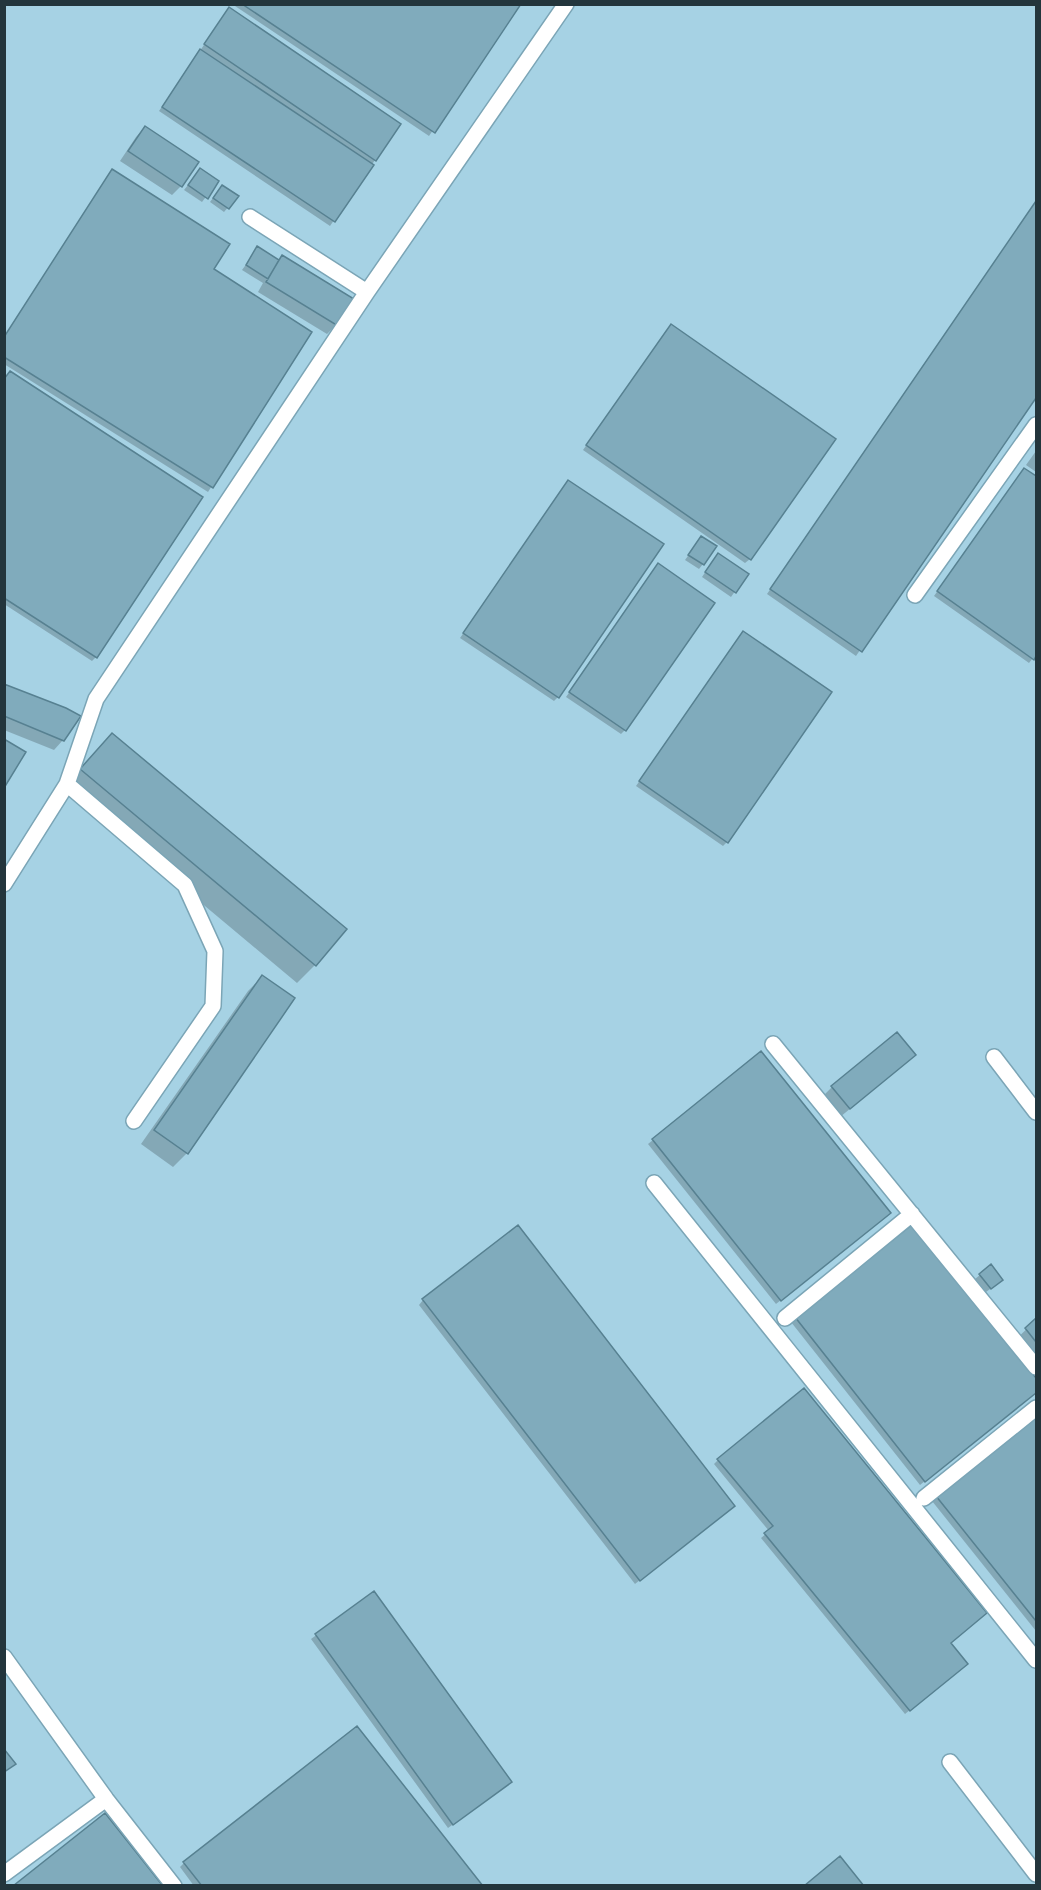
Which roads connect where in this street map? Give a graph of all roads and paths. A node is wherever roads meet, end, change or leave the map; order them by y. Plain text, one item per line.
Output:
1 (566, 4) edge
2 (249, 217) dead end
3 (367, 292) junction
4 (1036, 425) edge
5 (915, 595) dead end
6 (67, 784) junction
7 (4, 884) edge
8 (773, 1044) dead end
9 (994, 1057) dead end
10 (1036, 1112) edge
11 (134, 1121) dead end
12 (654, 1183) dead end
13 (912, 1214) junction
14 (785, 1318) dead end
15 (1036, 1367) edge
16 (1036, 1408) edge
17 (924, 1498) dead end
18 (4, 1657) edge
19 (1036, 1660) edge
20 (950, 1762) dead end
21 (106, 1799) junction
22 (4, 1874) edge
23 (1036, 1874) edge
24 (174, 1886) edge

1 - 3 lane
2 - 3 lane
3 - 6 lane
4 - 5 lane
6 - 7 lane
6 - 11 lane
8 - 13 lane
9 - 10 lane
12 - 19 lane
13 - 14 lane
13 - 15 lane
16 - 17 lane
18 - 21 lane
20 - 23 lane
21 - 22 lane
21 - 24 lane

